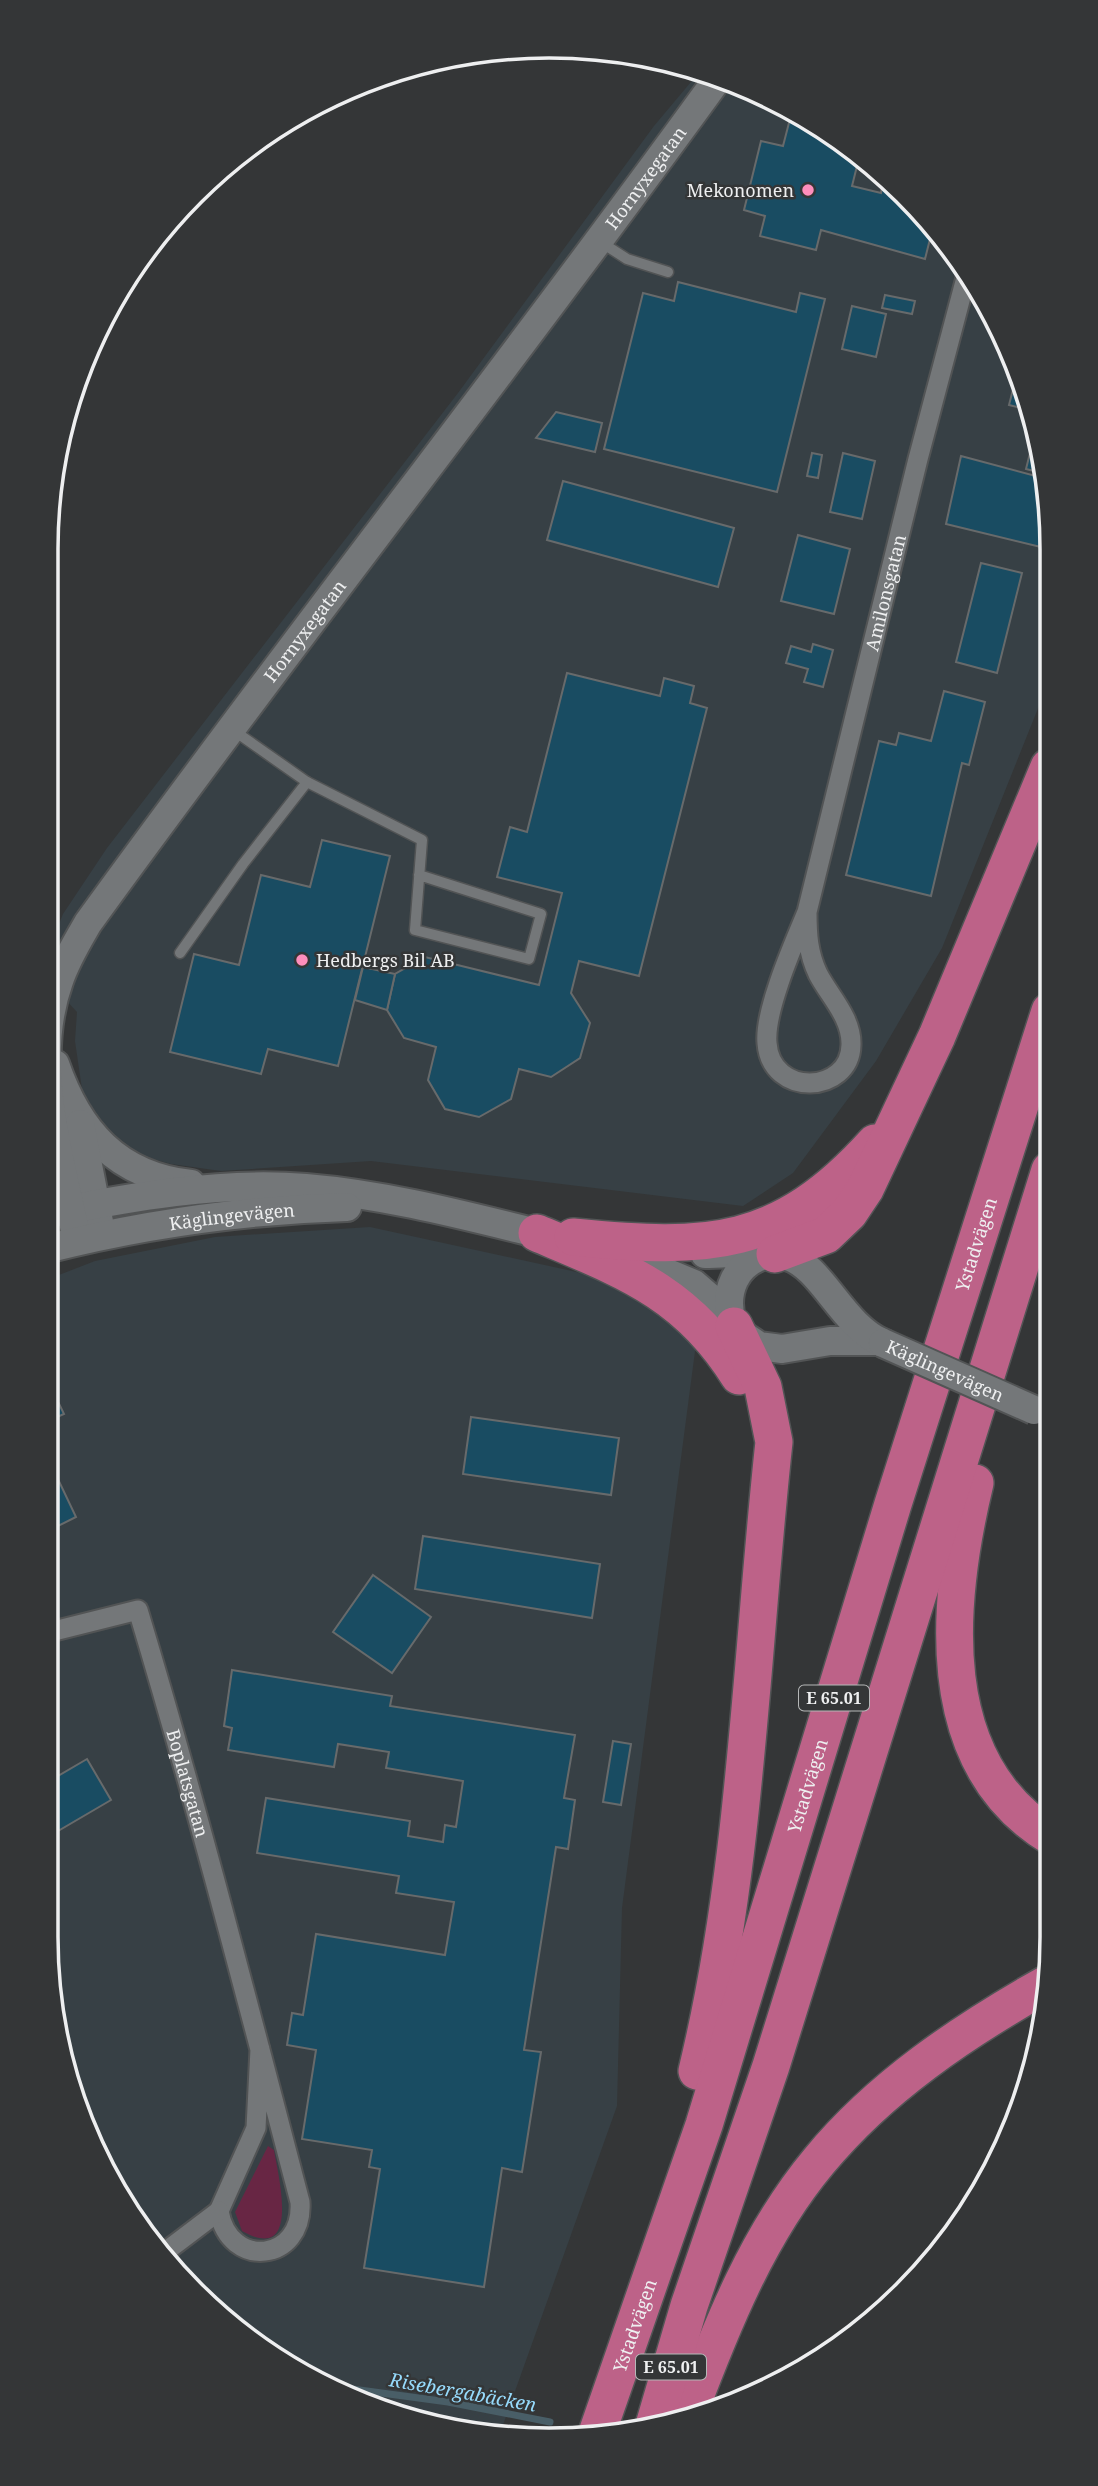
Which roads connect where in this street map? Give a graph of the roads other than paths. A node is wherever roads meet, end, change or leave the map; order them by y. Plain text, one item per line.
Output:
1 (712, 86) edge
2 (599, 241) junction
3 (668, 272) dead end
4 (964, 287) edge
5 (230, 728) junction
6 (307, 782) junction
7 (1040, 789) edge
8 (419, 874) junction
9 (807, 912) junction
10 (180, 953) dead end
11 (58, 985) edge
12 (1040, 1042) edge
13 (58, 1068) edge
14 (78, 1114) junction
15 (897, 1119) junction
16 (58, 1142) edge
17 (232, 1188) junction
18 (1040, 1204) edge
19 (420, 1206) junction
20 (1039, 1207) junction
21 (71, 1209) edge
22 (537, 1233) junction
23 (89, 1238) junction
24 (58, 1246) edge
25 (617, 1252) junction
26 (773, 1254) junction
27 (733, 1324) junction
28 (881, 1342) junction
29 (1040, 1413) edge
30 (765, 1531) junction
31 (58, 1630) edge
32 (1040, 1829) edge
33 (1037, 1990) edge
34 (260, 2049) junction
35 (219, 2211) junction
36 (169, 2248) edge
37 (613, 2383) junction
38 (691, 2407) edge
39 (657, 2416) edge
40 (599, 2425) edge

1 - 2 street, Hornyxegatan
2 - 3 lane
2 - 5 street, Hornyxegatan
4 - 9 street, Amilonsgatan
5 - 6 lane
5 - 11 street, Hornyxegatan
6 - 8 lane
6 - 10 lane
7 - 15 highway
8 - 8 lane
9 - 9 street, Amilonsgatan
12 - 37 highway, Ystadvägen / E 65.01
13 - 14 street
14 - 17 street
14 - 21 street, Hornyxegatan
15 - 22 highway
15 - 26 highway
16 - 21 street, Hornyxegatan
17 - 19 street, Käglingevägen
17 - 21 street, Käglingevägen
18 - 20 highway, E 65.01
19 - 22 street, Käglingevägen
19 - 23 street, Käglingevägen
20 - 32 highway
20 - 39 highway, E 65.01
21 - 23 street, Hornyxegatan
22 - 25 street, Käglingevägen
22 - 30 highway
23 - 24 street, Käglingevägen
25 - 26 street, Käglingevägen
25 - 27 street, Käglingevägen
26 - 27 street
26 - 28 street, Käglingevägen
27 - 28 street, Käglingevägen
27 - 30 highway
28 - 29 street, Käglingevägen, bridge
30 - 37 highway
31 - 34 street, Boplatsgatan
33 - 38 highway
34 - 35 street, Boplatsgatan
34 - 35 street, Boplatsgatan
35 - 36 street
37 - 40 highway, Ystadvägen / E 65.01

